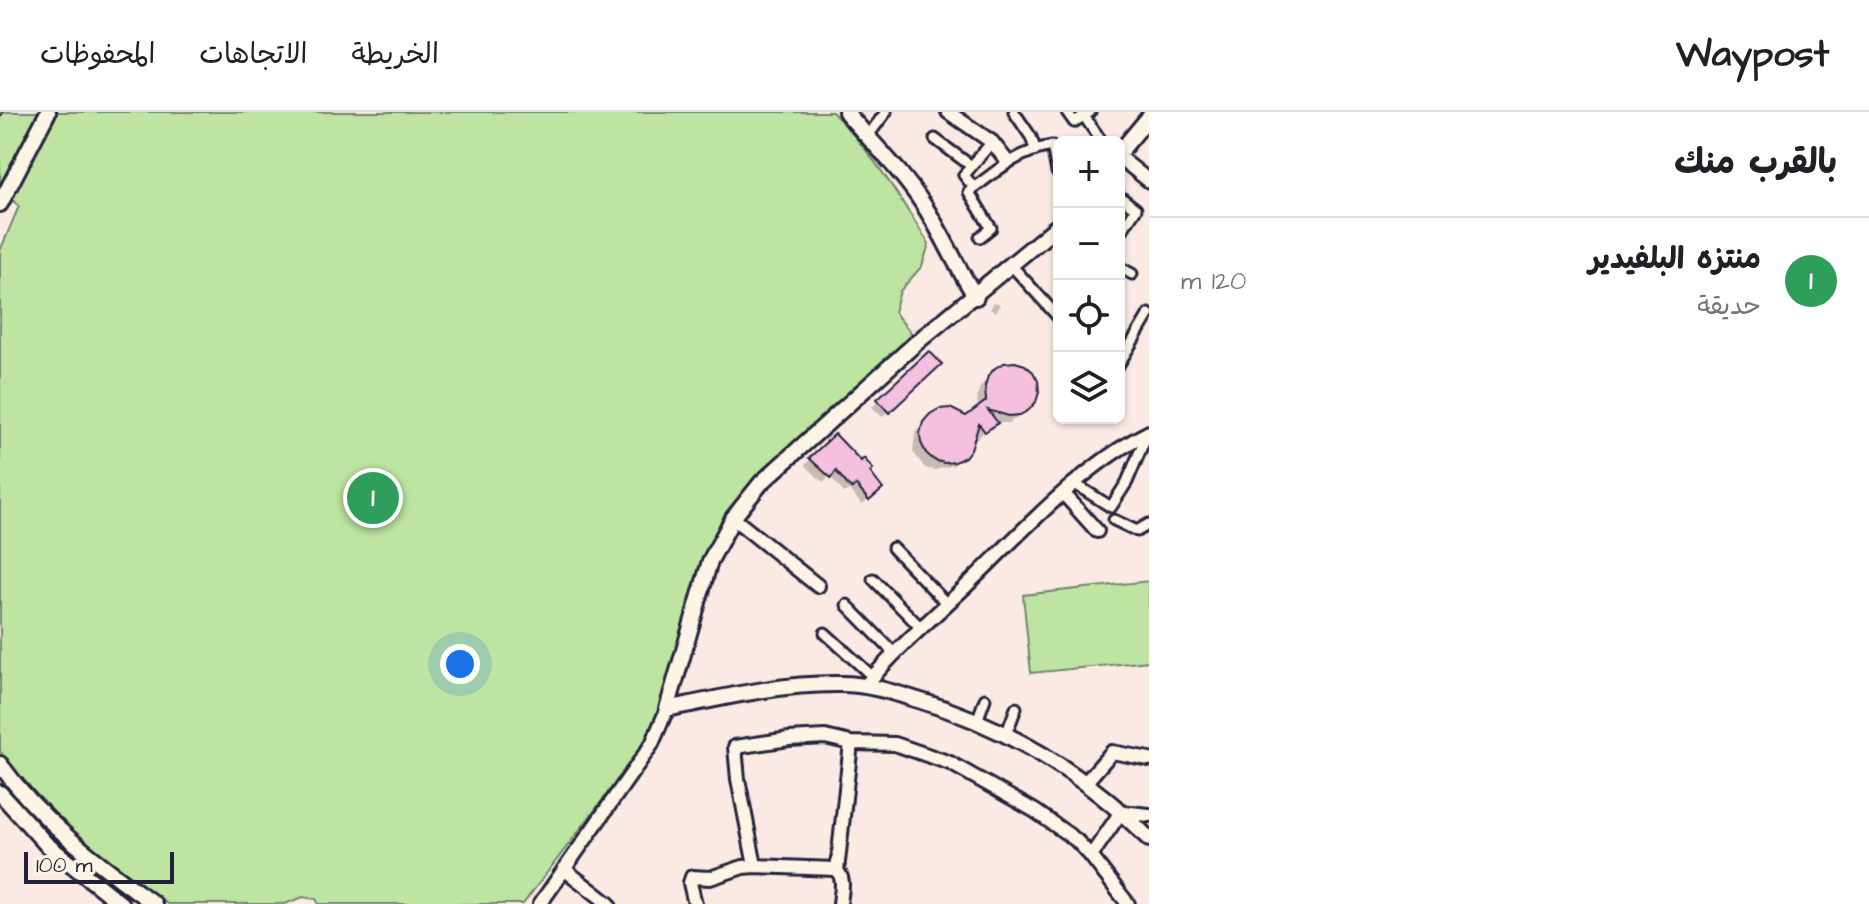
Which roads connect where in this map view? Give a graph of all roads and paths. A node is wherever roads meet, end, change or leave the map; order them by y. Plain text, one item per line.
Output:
1 (4, 112) edge
2 (48, 112) edge
3 (846, 112) edge
4 (886, 112) edge
5 (948, 112) edge
6 (1014, 112) edge
7 (1031, 112) edge
8 (1067, 112) edge
9 (1087, 114) edge
10 (0, 117) edge
11 (1149, 117) edge
12 (1020, 121) junction
13 (1143, 132) edge
14 (1099, 136) edge
15 (867, 137) junction
16 (935, 139) dead end
17 (992, 142) junction
18 (1035, 149) junction
19 (1125, 149) edge
20 (1053, 151) edge
21 (1125, 160) edge
22 (1007, 161) junction
23 (21, 163) junction
24 (970, 165) junction
25 (1149, 181) edge
26 (0, 187) edge
27 (974, 188) junction
28 (1125, 201) edge
29 (0, 204) edge
30 (1125, 226) edge
31 (1053, 230) edge
32 (980, 237) dead end
33 (1012, 266) junction
34 (1125, 270) edge
35 (1132, 274) dead end
36 (976, 297) junction
37 (1053, 309) edge
38 (1149, 314) edge
39 (1125, 354) edge
40 (1148, 432) edge
41 (1075, 484) junction
42 (1064, 494) junction
43 (733, 518) junction
44 (1114, 520) dead end
45 (1149, 524) edge
46 (1097, 531) dead end
47 (893, 548) dead end
48 (873, 579) dead end
49 (818, 586) dead end
50 (947, 604) junction
51 (847, 605) dead end
52 (921, 628) junction
53 (825, 633) dead end
54 (894, 653) junction
55 (870, 681) junction
56 (985, 699) dead end
57 (1016, 708) dead end
58 (667, 709) junction
59 (977, 721) junction
60 (1006, 735) junction
61 (851, 743) junction
62 (1149, 759) edge
63 (0, 764) edge
64 (1085, 783) junction
65 (0, 793) edge
66 (1121, 812) junction
67 (1149, 815) edge
68 (1149, 839) edge
69 (1091, 856) junction
70 (755, 866) junction
71 (564, 869) junction
72 (837, 871) junction
73 (121, 904) edge
74 (154, 904) edge
75 (540, 904) edge
76 (609, 904) edge
77 (695, 904) edge
78 (840, 904) edge
79 (1128, 904) edge

1 - 10 path
2 - 23 street
3 - 15 street
4 - 15 street
5 - 17 street
6 - 12 street
7 - 12 street
8 - 9 street
9 - 14 street
11 - 13 street
12 - 18 street
13 - 19 street
15 - 36 street
16 - 24 street
17 - 22 street
17 - 24 street
18 - 20 street
18 - 22 street
21 - 25 street
22 - 27 street
23 - 26 street
23 - 29 street
24 - 27 street
27 - 32 street
28 - 30 street
31 - 33 street
33 - 36 street
33 - 37 street
34 - 35 street
36 - 43 street
38 - 39 street
40 - 41 street
40 - 41 street
41 - 42 street
42 - 46 street
42 - 50 street
43 - 49 street
43 - 58 street
44 - 45 street
47 - 50 street
48 - 52 street
50 - 52 street
51 - 54 street
52 - 54 street
53 - 55 street
54 - 55 street
55 - 58 street
55 - 59 street
56 - 59 street
57 - 60 street
58 - 71 street
59 - 60 street
60 - 64 street
61 - 69 street
61 - 70 street
61 - 72 street
62 - 64 street
63 - 74 street
64 - 66 street
65 - 73 street
66 - 67 street
66 - 68 street
66 - 69 street
69 - 79 street
70 - 72 street
70 - 77 street
71 - 75 street
71 - 76 street
72 - 78 street

